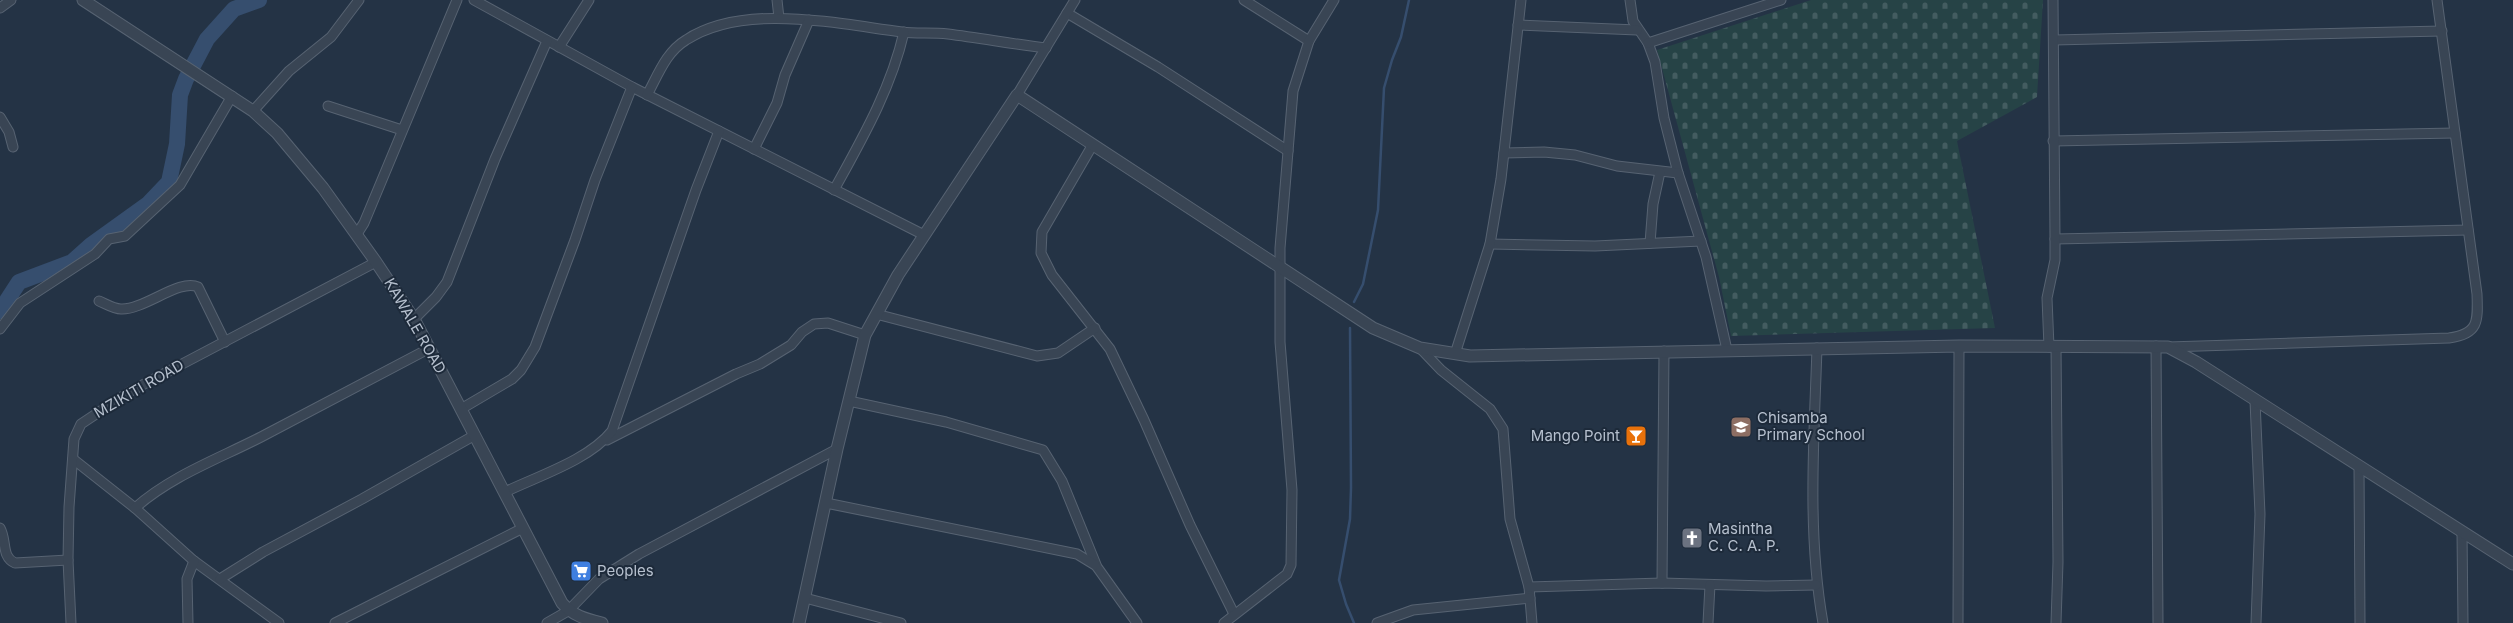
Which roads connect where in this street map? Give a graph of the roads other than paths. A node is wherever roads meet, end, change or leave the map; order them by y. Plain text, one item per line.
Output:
1 (11, 0) edge
2 (83, 0) edge
3 (359, 0) edge
4 (457, 0) edge
5 (474, 0) edge
6 (590, 0) edge
7 (777, 0) edge
8 (1075, 0) edge
9 (1244, 0) edge
10 (1334, 0) edge
11 (1521, 0) edge
12 (1630, 0) edge
13 (1781, 0) edge
14 (2053, 0) edge
15 (2437, 0) edge
16 (0, 8) edge
17 (1067, 13) junction
18 (779, 18) junction
19 (809, 20) junction
20 (1518, 25) junction
21 (1637, 30) junction
22 (2442, 31) junction
23 (904, 32) junction
24 (547, 40) junction
25 (2054, 40) junction
26 (1309, 41) junction
27 (1648, 43) junction
28 (559, 47) junction
29 (1046, 48) junction
30 (632, 87) junction
31 (647, 95) junction
32 (1017, 95) junction
33 (232, 96) junction
34 (328, 106) dead end
35 (253, 111) junction
36 (0, 117) edge
37 (402, 130) junction
38 (719, 132) junction
39 (2455, 133) junction
40 (2053, 141) junction
41 (1092, 146) junction
42 (13, 147) dead end
43 (754, 149) junction
44 (1288, 151) junction
45 (1504, 153) junction
46 (1660, 172) junction
47 (1678, 173) junction
48 (834, 190) junction
49 (2468, 230) junction
50 (357, 234) junction
51 (924, 235) junction
52 (2055, 239) junction
53 (1701, 241) junction
54 (1650, 243) junction
55 (1490, 244) junction
56 (376, 262) junction
57 (1282, 269) junction
58 (99, 302) dead end
59 (876, 314) junction
60 (414, 319) junction
61 (1095, 328) junction
62 (0, 329) edge
63 (865, 334) junction
64 (225, 342) junction
65 (1959, 346) junction
66 (2156, 346) junction
67 (2052, 347) junction
68 (430, 348) junction
69 (1420, 348) junction
70 (1817, 348) junction
71 (2168, 348) junction
72 (1727, 350) junction
73 (1664, 351) junction
74 (1455, 354) junction
75 (849, 401) junction
76 (2255, 401) junction
77 (461, 409) junction
78 (475, 435) junction
79 (604, 442) junction
80 (837, 449) junction
81 (73, 459) junction
82 (2358, 467) junction
83 (505, 492) junction
84 (826, 503) junction
85 (135, 508) junction
86 (0, 528) edge
87 (523, 528) junction
88 (2462, 532) junction
89 (68, 560) junction
90 (194, 561) junction
91 (2513, 564) edge
92 (1097, 567) junction
93 (220, 580) junction
94 (1662, 583) junction
95 (1710, 584) junction
96 (1816, 585) junction
97 (1529, 587) junction
98 (805, 598) junction
99 (1530, 598) junction
100 (568, 611) junction
101 (1234, 614) junction
102 (70, 623) edge
103 (188, 623) edge
104 (279, 623) edge
105 (335, 623) edge
106 (547, 623) edge
107 (602, 623) edge
108 (799, 623) edge
109 (901, 623) edge
110 (1137, 623) edge
111 (1224, 623) edge
112 (1377, 623) edge
113 (1532, 623) edge
114 (1708, 623) edge
115 (1823, 623) edge
116 (1958, 623) edge
117 (2056, 623) edge
118 (2158, 623) edge
119 (2256, 623) edge
120 (2360, 623) edge
121 (2463, 623) edge

1 - 16 street
2 - 33 street, KAWALE ROAD
3 - 35 street
4 - 37 street
5 - 24 street
6 - 28 street
7 - 18 street
8 - 17 street
9 - 26 street
10 - 26 street
11 - 20 street
12 - 21 street
13 - 27 street
14 - 25 street
15 - 22 street
17 - 29 street
17 - 44 street
18 - 19 street
18 - 31 street
19 - 23 street
19 - 43 street
20 - 21 street
20 - 45 street
21 - 27 street
22 - 25 street
22 - 39 street
23 - 29 street
23 - 48 street
24 - 28 street
24 - 60 street
25 - 40 street
26 - 44 street
27 - 47 street
28 - 30 street
29 - 32 street
30 - 31 street
30 - 77 street
31 - 38 street
32 - 41 street
32 - 51 street
33 - 35 street, KAWALE ROAD
33 - 62 street
34 - 37 street
35 - 50 street, KAWALE ROAD
36 - 42 street
37 - 50 street
38 - 43 street
38 - 79 street
39 - 40 street
39 - 49 street
40 - 52 street
41 - 57 street
41 - 61 street
43 - 48 street
44 - 57 street
45 - 46 street
45 - 55 street
46 - 47 street
46 - 54 street
47 - 53 street
48 - 51 street
49 - 52 street
49 - 71 street
50 - 56 street, KAWALE ROAD
51 - 59 street
52 - 67 street
53 - 54 street
53 - 72 street
54 - 55 street
55 - 74 street
56 - 60 street, KAWALE ROAD
56 - 64 street, MZIKITI ROAD
57 - 69 street
57 - 101 street
58 - 64 street
59 - 61 street
59 - 63 street
60 - 68 street, KAWALE ROAD
61 - 101 street
63 - 75 street
63 - 79 street
64 - 81 street, MZIKITI ROAD
65 - 67 street
65 - 70 street
65 - 116 street
66 - 67 street
66 - 71 street
66 - 118 street
67 - 117 street
68 - 77 street, KAWALE ROAD
68 - 85 street
69 - 74 street
69 - 97 street
70 - 72 street
70 - 96 street
71 - 76 street
72 - 73 street
73 - 74 street
73 - 94 street
75 - 80 street
75 - 92 street
76 - 82 street
76 - 119 street
77 - 78 street, KAWALE ROAD
78 - 83 street, KAWALE ROAD
78 - 93 street
79 - 83 street
80 - 84 street
80 - 100 street
81 - 85 street
81 - 89 street, MZIKITI ROAD
82 - 88 street
82 - 120 street
83 - 87 street, KAWALE ROAD
84 - 92 street
84 - 98 street
85 - 90 street
86 - 89 street
87 - 100 street, KAWALE ROAD
87 - 105 street
88 - 91 street
88 - 121 street
89 - 102 street, MZIKITI ROAD
90 - 93 street
90 - 103 street
92 - 110 street
93 - 104 street
94 - 95 street
94 - 97 street
95 - 96 street
95 - 114 street
96 - 115 street
97 - 99 street
98 - 108 street
98 - 109 street
99 - 112 street
99 - 113 street
100 - 106 street
100 - 107 street
101 - 111 street

